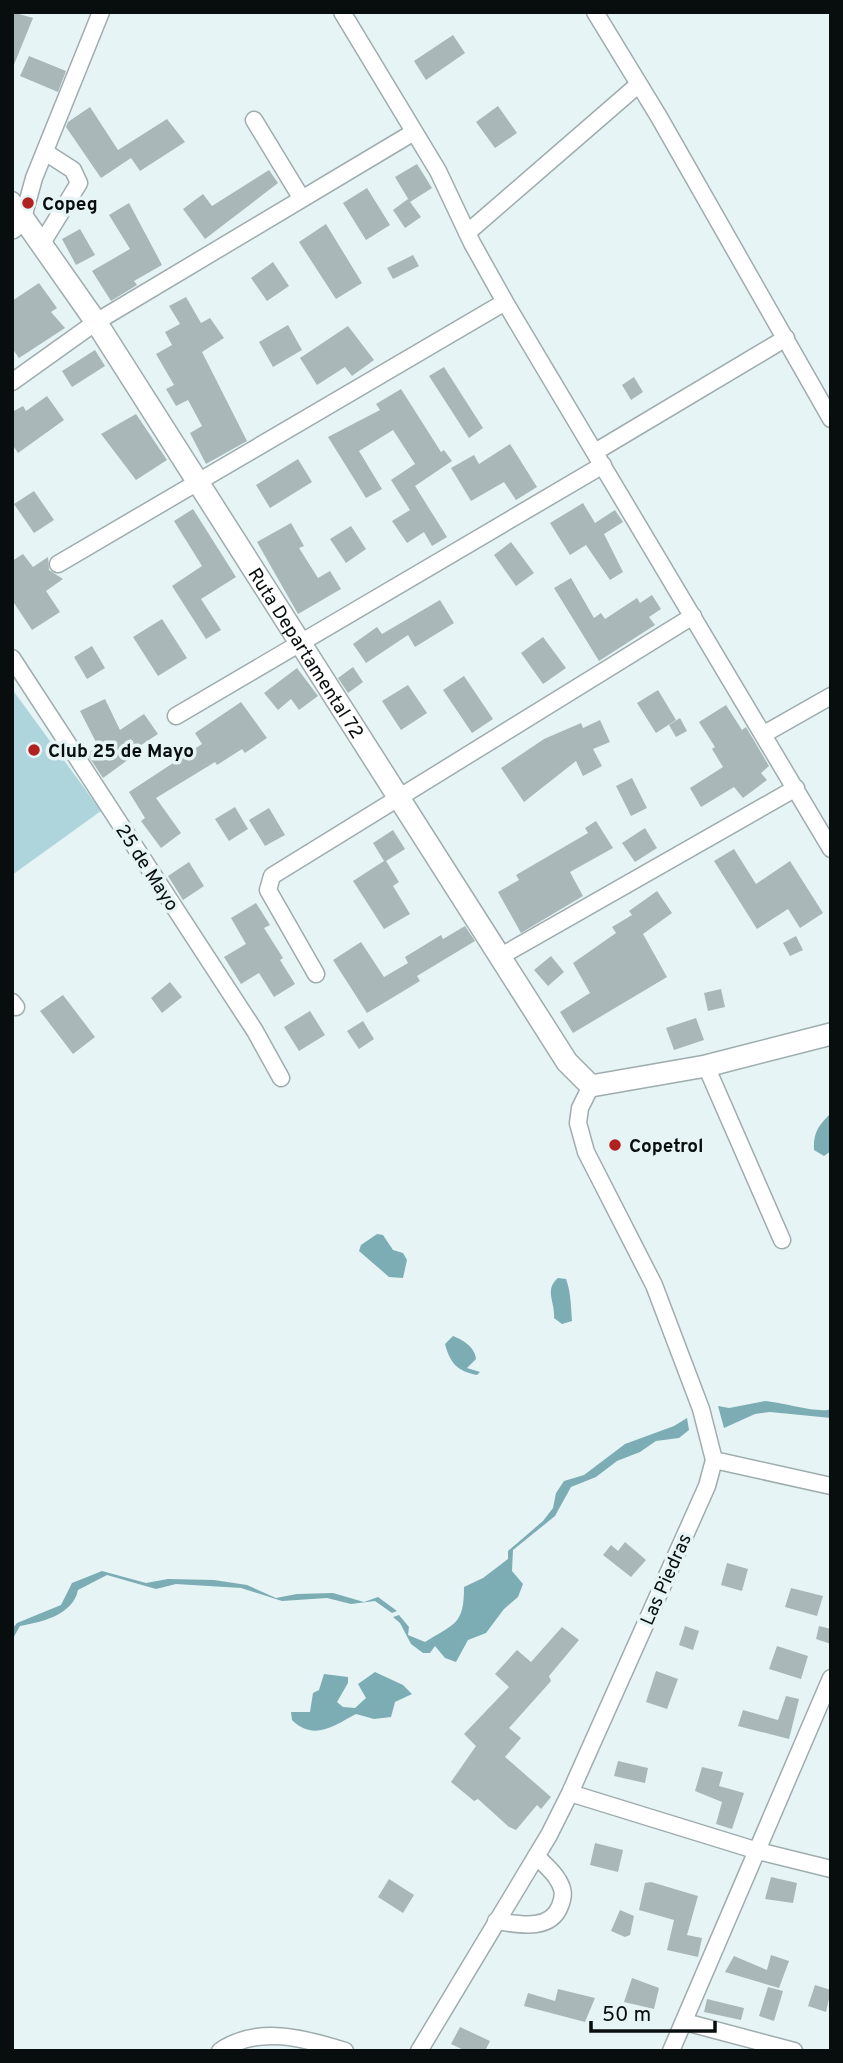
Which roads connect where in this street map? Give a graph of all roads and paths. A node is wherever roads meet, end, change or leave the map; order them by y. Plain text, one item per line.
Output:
1 (101, 12) edge
2 (342, 12) edge
3 (595, 12) edge
4 (639, 84) junction
5 (254, 120) dead end
6 (414, 132) junction
7 (45, 152) junction
8 (302, 199) junction
9 (16, 215) edge
10 (467, 233) junction
11 (42, 243) junction
12 (505, 302) junction
13 (96, 321) junction
14 (786, 338) junction
15 (12, 382) edge
16 (831, 419) edge
17 (599, 459) junction
18 (198, 480) junction
19 (58, 564) dead end
20 (693, 616) junction
21 (299, 642) junction
22 (12, 658) edge
23 (831, 696) edge
24 (176, 716) dead end
25 (764, 734) junction
26 (796, 788) junction
27 (399, 798) junction
28 (831, 849) edge
29 (501, 956) junction
30 (316, 974) dead end
31 (831, 1034) edge
32 (706, 1066) junction
33 (281, 1078) dead end
34 (591, 1086) junction
35 (782, 1240) dead end
36 (714, 1460) junction
37 (831, 1486) edge
38 (831, 1678) edge
39 (570, 1794) junction
40 (758, 1851) junction
41 (536, 1856) junction
42 (831, 1869) edge
43 (496, 1921) junction
44 (685, 2022) junction
45 (220, 2051) edge
46 (345, 2051) edge
47 (419, 2051) edge
48 (671, 2051) edge
49 (794, 2051) edge

1 - 7 street
2 - 6 street
3 - 4 street
4 - 10 street
4 - 14 street
5 - 8 street
6 - 8 street
6 - 10 street
7 - 9 street
7 - 11 street
8 - 13 street
9 - 11 main road, Ruta Departamental 72
10 - 12 street
11 - 13 main road, Ruta Departamental 72
12 - 17 street
12 - 18 street
13 - 15 street
13 - 18 main road, Ruta Departamental 72
14 - 16 street
14 - 17 street
17 - 20 street
17 - 21 street
18 - 19 street
18 - 21 main road, Ruta Departamental 72
20 - 25 street
20 - 27 street
21 - 24 street
21 - 27 main road, Ruta Departamental 72
22 - 33 street, 25 de Mayo
23 - 25 street
25 - 26 street
26 - 28 street
26 - 29 street
27 - 29 main road, Ruta Departamental 72
27 - 30 street
29 - 34 main road, Ruta Departamental 72
31 - 32 main road
32 - 34 main road
32 - 35 street
34 - 36 street, Las Piedras
36 - 37 street
36 - 39 street, Las Piedras
38 - 40 street
39 - 40 street
39 - 41 street, Las Piedras
40 - 42 street
40 - 44 street
41 - 43 street, Las Piedras
41 - 43 street
43 - 47 street, Las Piedras
44 - 48 street
44 - 49 street
45 - 46 street

